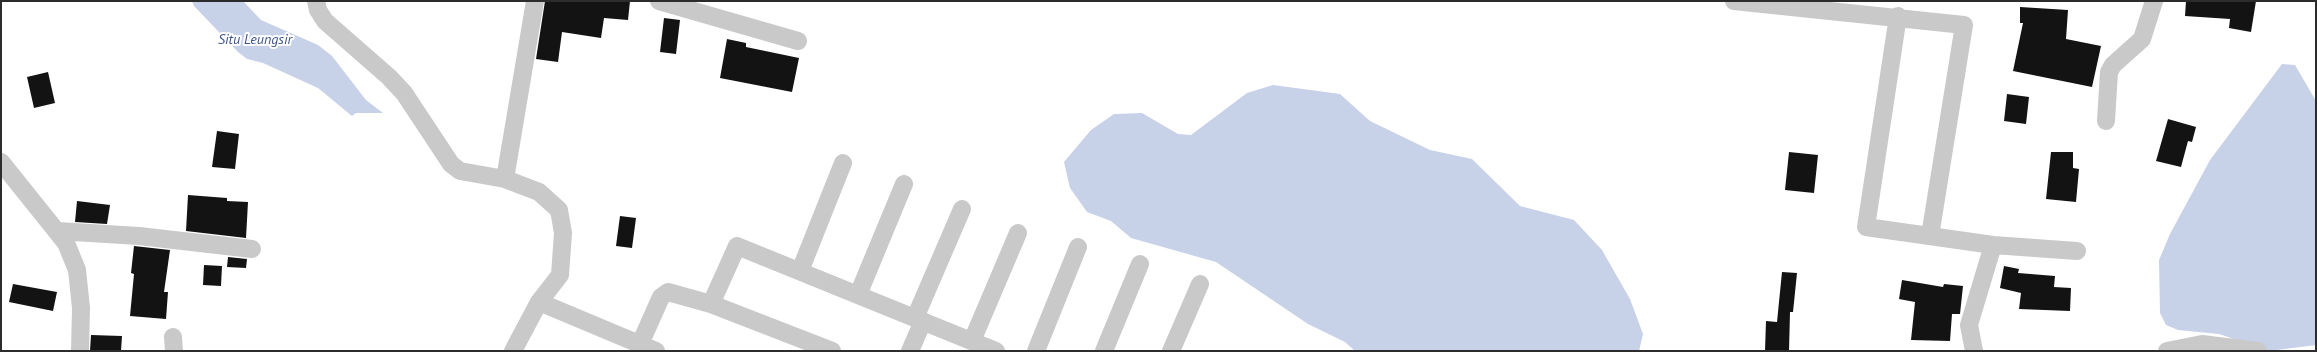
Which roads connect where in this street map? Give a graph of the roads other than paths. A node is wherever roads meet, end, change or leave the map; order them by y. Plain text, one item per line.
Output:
1 (316, 1) edge
2 (535, 1) edge
3 (660, 1) edge
4 (1734, 1) edge
5 (2154, 1) edge
6 (1898, 16) junction
7 (798, 41) dead end
8 (2106, 121) dead end
9 (1, 162) edge
10 (843, 163) dead end
11 (505, 179) junction
12 (904, 184) dead end
13 (962, 209) dead end
14 (57, 231) junction
15 (1018, 233) dead end
16 (1930, 236) junction
17 (1993, 245) junction
18 (1078, 247) dead end
19 (252, 249) dead end
20 (2077, 251) dead end
21 (1140, 264) dead end
22 (800, 271) junction
23 (1200, 284) dead end
24 (858, 294) junction
25 (539, 302) junction
26 (711, 304) junction
27 (919, 320) junction
28 (972, 341) junction
29 (640, 344) junction
30 (80, 351) edge
31 (513, 351) edge
32 (656, 351) edge
33 (832, 351) edge
34 (910, 351) edge
35 (996, 351) edge
36 (1036, 351) edge
37 (1104, 351) edge
38 (1171, 351) edge
39 (1974, 351) edge
40 (2167, 351) edge
41 (2258, 351) edge

1 - 11 street
2 - 11 street
3 - 7 street
4 - 6 street
5 - 8 street
6 - 16 street
6 - 16 street
9 - 14 street
10 - 22 street
11 - 25 street
12 - 24 street
13 - 27 street
14 - 19 street
14 - 30 street
15 - 28 street
16 - 17 street
17 - 20 street
17 - 39 street
18 - 36 street
21 - 37 street
22 - 24 street
22 - 26 street
23 - 38 street
24 - 27 street
25 - 29 street
25 - 31 street
26 - 29 street
26 - 33 street
27 - 28 street
27 - 34 street
28 - 35 street
29 - 32 street
40 - 41 street

